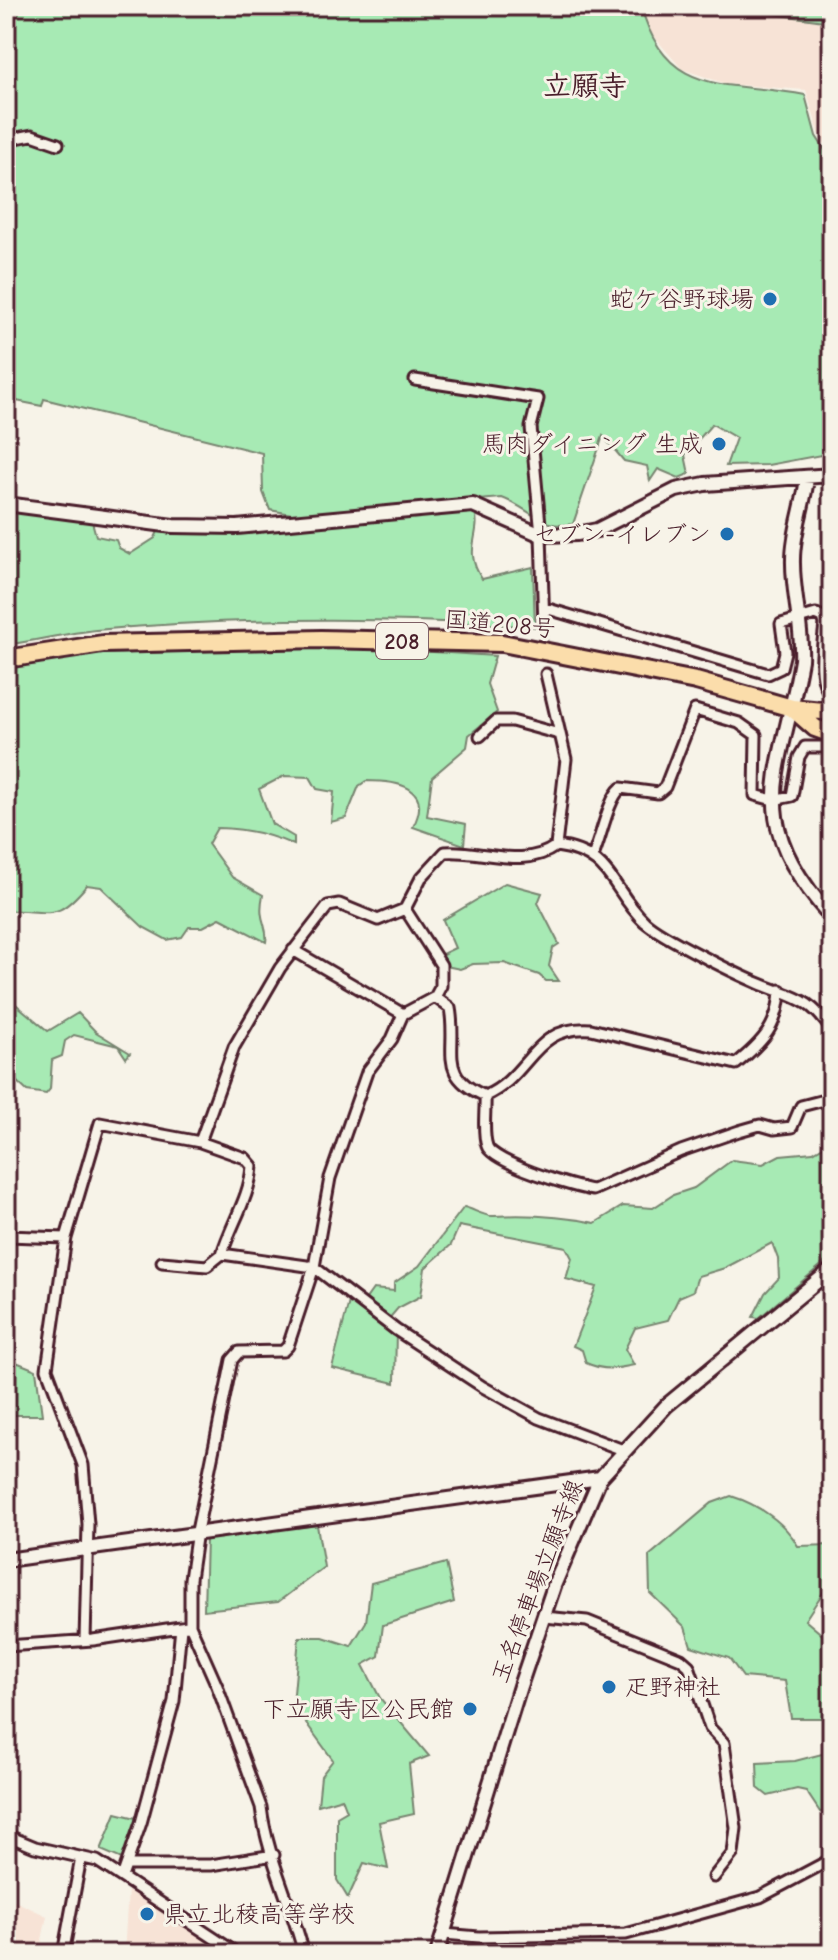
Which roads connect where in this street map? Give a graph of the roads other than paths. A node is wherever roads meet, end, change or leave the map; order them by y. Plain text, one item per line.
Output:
1 (6, 140) edge
2 (58, 144) dead end
3 (415, 380) dead end
4 (832, 475) edge
5 (807, 478) junction
6 (6, 504) edge
7 (541, 535) junction
8 (545, 608) junction
9 (796, 618) junction
10 (544, 626) tunnel mouth
11 (6, 659) edge
12 (546, 674) tunnel mouth
13 (832, 695) edge
14 (792, 708) junction
15 (832, 712) edge
16 (559, 734) junction
17 (832, 734) edge
18 (480, 736) dead end
19 (832, 747) edge
20 (773, 800) junction
21 (556, 846) junction
22 (593, 856) junction
23 (405, 909) junction
24 (832, 918) edge
25 (293, 950) junction
26 (780, 990) junction
27 (435, 997) junction
28 (403, 1014) junction
29 (832, 1031) edge
30 (485, 1096) junction
31 (832, 1098) edge
32 (200, 1142) junction
33 (6, 1236) edge
34 (66, 1238) junction
35 (222, 1254) junction
36 (162, 1262) dead end
37 (314, 1267) junction
38 (832, 1269) edge
39 (623, 1450) junction
40 (600, 1478) junction
41 (197, 1531) junction
42 (86, 1547) junction
43 (6, 1560) edge
44 (544, 1617) junction
45 (185, 1626) junction
46 (85, 1640) junction
47 (6, 1646) edge
48 (6, 1835) edge
49 (274, 1855) junction
50 (81, 1858) junction
51 (832, 1859) edge
52 (128, 1865) junction
53 (122, 1877) junction
54 (714, 1877) dead end
55 (444, 1934) junction
56 (63, 1954) edge
57 (238, 1954) edge
58 (304, 1954) edge
59 (437, 1954) edge

1 - 2 street
3 - 7 street
4 - 5 street
5 - 7 street
5 - 9 street
6 - 7 street
7 - 8 street
8 - 9 street
8 - 10 street
9 - 13 street
9 - 14 street
11 - 14 highway, 国道208号 / 208
12 - 16 street
14 - 15 highway, 国道208号 / 208
14 - 17 highway, 国道208号 / 208
14 - 20 street
16 - 18 street
16 - 21 street
19 - 20 street
20 - 22 street
20 - 24 street
21 - 22 street
21 - 23 street
22 - 26 street
23 - 25 street
23 - 27 street
25 - 28 street
25 - 32 street
26 - 29 street
26 - 30 street
27 - 28 street
27 - 30 street
28 - 37 street
30 - 31 street
32 - 34 street
32 - 35 street
33 - 34 street
34 - 42 street
35 - 36 street
35 - 37 street
37 - 39 street
37 - 41 street
38 - 39 street, 玉名停車場立願寺線
39 - 40 street, 玉名停車場立願寺線
40 - 41 street
40 - 44 street, 玉名停車場立願寺線
41 - 42 street
41 - 45 street
42 - 43 street
42 - 46 street
44 - 54 street
44 - 55 street, 玉名停車場立願寺線
45 - 46 street
45 - 49 street
45 - 52 street
46 - 47 street
48 - 50 street
49 - 52 street
49 - 58 street
50 - 53 street
50 - 56 street
51 - 55 street
52 - 53 street
53 - 57 street
55 - 59 street, 玉名停車場立願寺線

